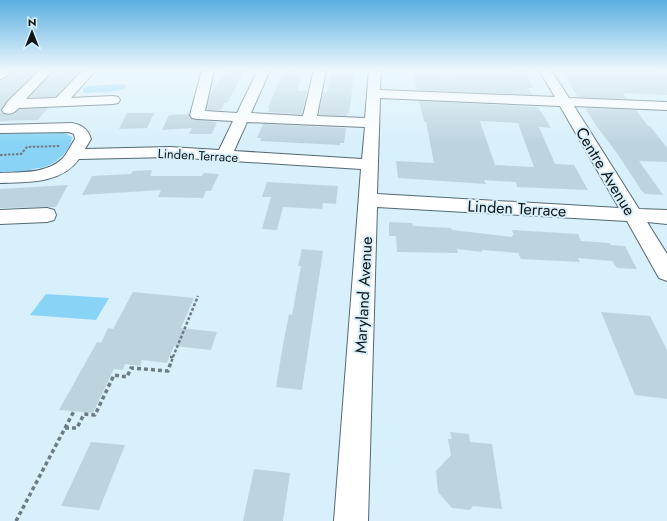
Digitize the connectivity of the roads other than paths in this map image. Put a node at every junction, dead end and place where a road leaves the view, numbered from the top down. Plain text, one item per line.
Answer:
1 (21, 94) edge
2 (67, 94) edge
3 (202, 94) edge
4 (252, 94) edge
5 (315, 94) edge
6 (373, 94) edge
7 (380, 94) edge
8 (559, 94) edge
9 (11, 99) junction
10 (113, 100) dead end
11 (60, 102) junction
12 (564, 102) junction
13 (667, 106) edge
14 (242, 116) junction
15 (0, 120) edge
16 (309, 120) junction
17 (372, 123) junction
18 (0, 129) edge
19 (77, 150) junction
20 (224, 156) junction
21 (370, 165) junction
22 (0, 178) edge
23 (368, 200) junction
24 (47, 215) dead end
25 (633, 215) junction
26 (0, 217) edge
27 (667, 217) edge
28 (667, 272) edge
29 (351, 521) edge

1 - 9 street
2 - 11 street
3 - 14 street
4 - 14 street
5 - 16 street
6 - 17 street, Maryland Avenue
7 - 12 street
8 - 12 street, Centre Avenue
9 - 11 street
9 - 15 street
10 - 11 street
12 - 13 street
12 - 25 street, Centre Avenue
14 - 16 street
14 - 20 street
16 - 17 street
17 - 21 street, Maryland Avenue
18 - 19 street
19 - 20 street, Linden Terrace
19 - 22 street
20 - 21 street, Linden Terrace
21 - 23 street, Maryland Avenue
23 - 25 street, Linden Terrace
23 - 29 street, Maryland Avenue
24 - 26 street
25 - 27 street, Linden Terrace
25 - 28 street, Centre Avenue

